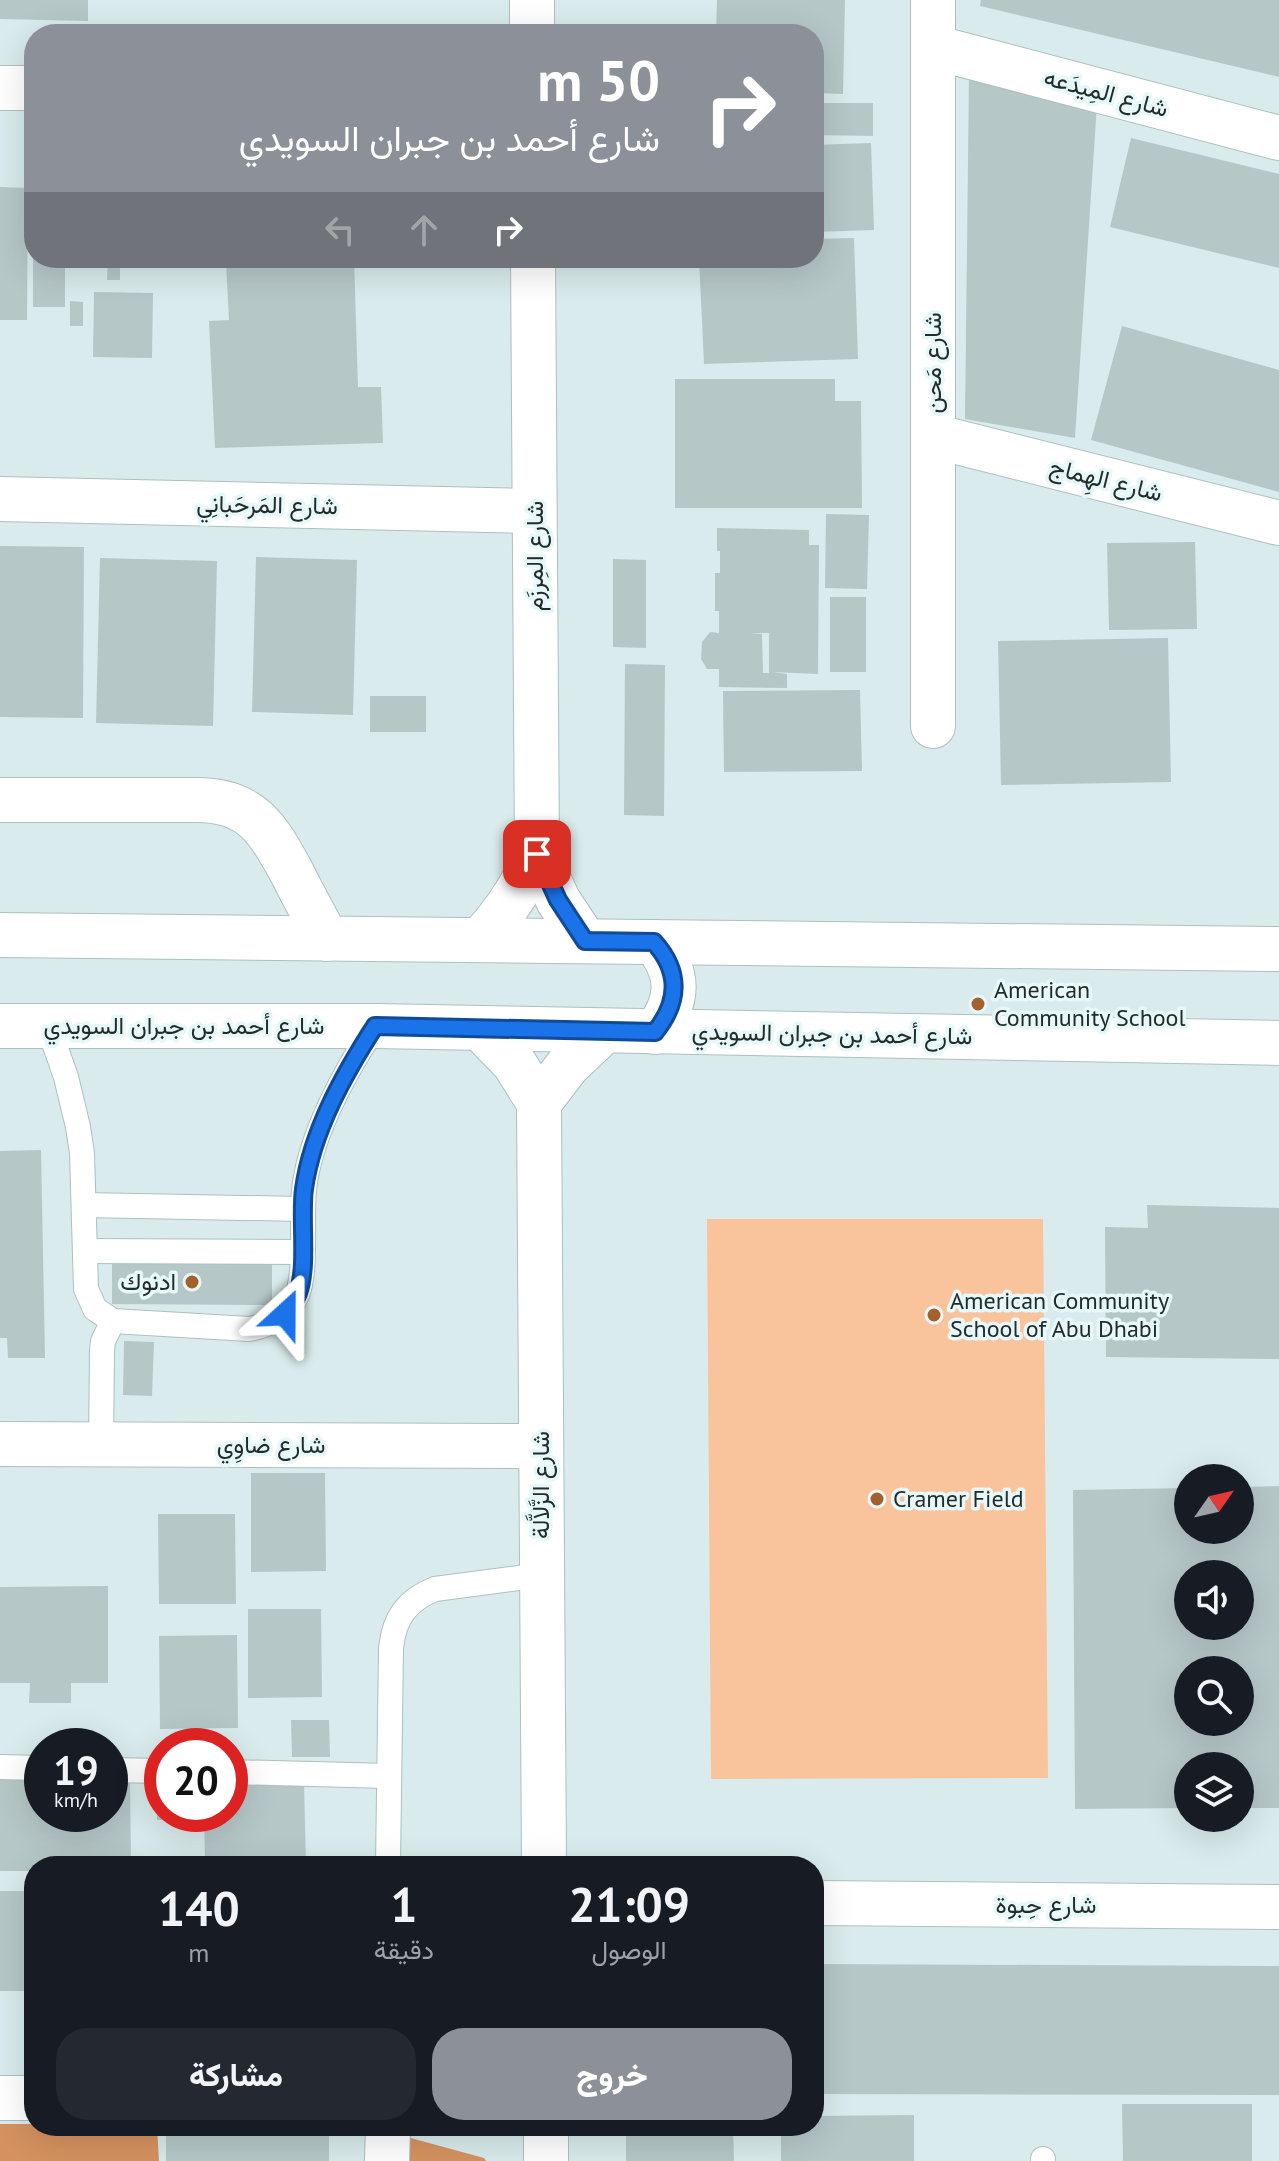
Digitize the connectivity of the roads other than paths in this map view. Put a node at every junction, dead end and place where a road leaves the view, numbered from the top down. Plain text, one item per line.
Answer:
1 (532, 0) edge
2 (933, 0) edge
3 (532, 24) edge
4 (933, 47) junction
5 (0, 88) edge
6 (24, 88) edge
7 (1279, 138) edge
8 (533, 268) edge
9 (933, 436) junction
10 (0, 499) edge
11 (534, 511) junction
12 (1279, 523) edge
13 (933, 726) dead end
14 (0, 800) edge
15 (537, 854) junction
16 (0, 935) edge
17 (327, 939) junction
18 (480, 940) junction
19 (585, 941) junction
20 (654, 942) junction
21 (1279, 949) edge
22 (0, 1026) edge
23 (48, 1026) junction
24 (375, 1026) junction
25 (480, 1028) junction
26 (604, 1031) junction
27 (655, 1032) junction
28 (1279, 1043) edge
29 (539, 1103) junction
30 (84, 1205) junction
31 (303, 1209) junction
32 (85, 1251) junction
33 (302, 1252) junction
34 (113, 1321) junction
35 (0, 1444) edge
36 (101, 1445) junction
37 (541, 1446) junction
38 (542, 1575) junction
39 (0, 1767) edge
40 (24, 1768) edge
41 (248, 1772) edge
42 (389, 1776) junction
43 (388, 1856) edge
44 (544, 1856) edge
45 (824, 1903) edge
46 (1279, 1907) edge
47 (0, 2098) edge
48 (24, 2098) edge
49 (388, 2136) edge
50 (546, 2136) edge
51 (387, 2161) edge
52 (546, 2161) edge

1 - 3 street
2 - 4 street, شارع مَحن
4 - 7 street, شارع المِيدَعه
4 - 9 street, شارع مَحن
5 - 6 street
8 - 11 street, شارع المِرزَم
9 - 12 street, شارع الهِماج
9 - 13 street, شارع مَحن
10 - 11 street, شارع المَرحَبانِي
11 - 15 street, شارع المِرزَم
14 - 17 street
15 - 18 street, شارع المِرزَم
15 - 19 street, شارع المِرزَم
16 - 17 street
17 - 18 street
18 - 19 street
19 - 20 street
20 - 21 street
20 - 27 street
22 - 23 street, شارع أحمد بن جبران السويدي
23 - 24 street, شارع أحمد بن جبران السويدي
23 - 30 lane
24 - 25 street, شارع أحمد بن جبران السويدي
24 - 31 lane
25 - 26 street, شارع أحمد بن جبران السويدي
25 - 29 street
26 - 27 street, شارع أحمد بن جبران السويدي
26 - 29 street
27 - 28 street, شارع أحمد بن جبران السويدي
29 - 37 street, شارع الزَّلاَّلة
30 - 31 lane
30 - 32 lane
31 - 33 lane
32 - 33 lane
32 - 34 lane
33 - 34 lane
34 - 36 lane
35 - 36 street, شارع ضاوِي
36 - 37 street, شارع ضاوِي
37 - 38 street, شارع الزَّلاَّلة
38 - 42 lane
38 - 44 street, شارع الزَّلاَّلة
39 - 40 lane
41 - 42 lane
42 - 43 lane
45 - 46 street, شارع حِبوة
47 - 48 street
49 - 51 street
50 - 52 street

